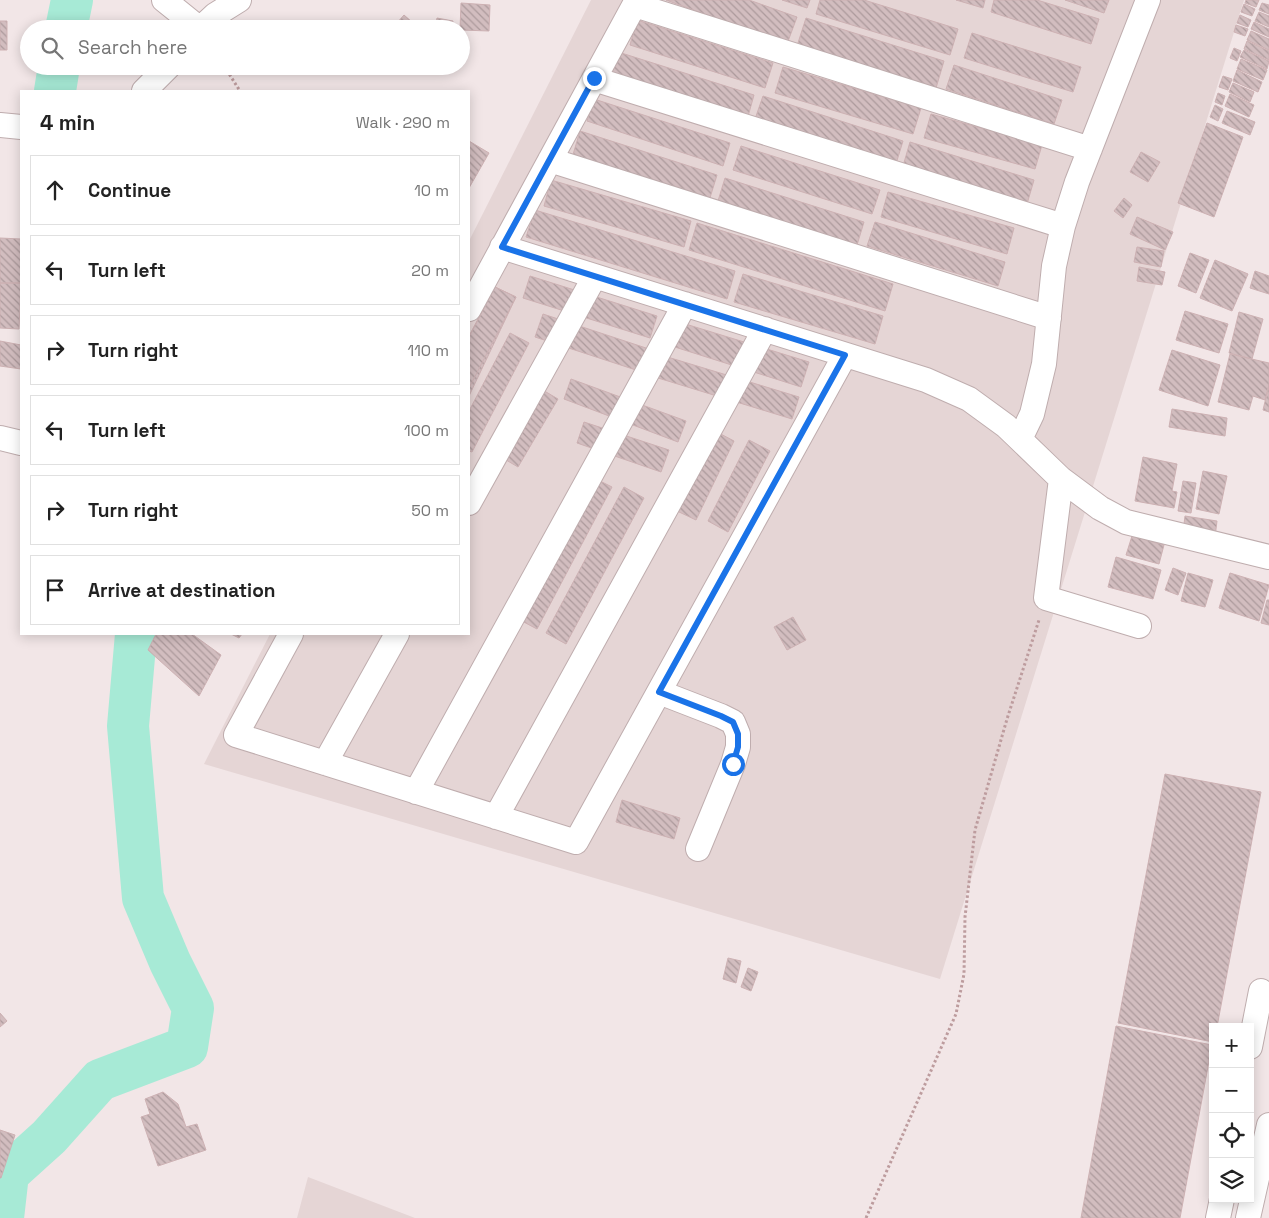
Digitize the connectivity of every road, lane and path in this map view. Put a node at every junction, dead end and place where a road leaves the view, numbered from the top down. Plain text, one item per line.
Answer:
1 (164, 0) edge
2 (240, 0) edge
3 (1148, 0) edge
4 (636, 2) edge
5 (189, 20) edge
6 (210, 20) edge
7 (160, 75) edge
8 (230, 75) edge
9 (594, 78) junction
10 (145, 90) edge
11 (239, 90) edge
12 (0, 125) edge
13 (20, 127) edge
14 (1090, 149) junction
15 (550, 160) junction
16 (1063, 226) junction
17 (502, 247) junction
18 (594, 276) junction
19 (685, 304) junction
20 (470, 307) edge
21 (1049, 318) junction
22 (765, 329) junction
23 (845, 355) junction
24 (0, 438) edge
25 (1020, 439) junction
26 (20, 443) edge
27 (1061, 479) junction
28 (470, 501) edge
29 (1269, 557) edge
30 (1046, 598) junction
31 (1139, 626) dead end
32 (290, 635) edge
33 (396, 635) edge
34 (659, 692) junction
35 (325, 763) junction
36 (416, 792) junction
37 (496, 817) junction
38 (698, 849) dead end
39 (1261, 991) dead end
40 (1254, 1027) edge
41 (1269, 1127) edge
42 (1221, 1203) edge
43 (866, 1218) edge
44 (1218, 1218) edge
45 (1248, 1218) edge

1 - 5 street
2 - 6 street
3 - 14 street
4 - 9 street
4 - 14 street
7 - 10 street
8 - 11 path
9 - 15 street
9 - 16 street
12 - 13 street
14 - 16 street
15 - 17 street
15 - 21 street
16 - 21 street
17 - 18 street
17 - 20 street
18 - 19 street
18 - 28 street
19 - 22 street
19 - 36 street
21 - 25 street
22 - 23 street
22 - 37 street
23 - 25 street
23 - 34 street
24 - 26 street
25 - 27 street
27 - 29 street
27 - 30 street
30 - 31 street
30 - 43 path
32 - 35 street
33 - 35 street
34 - 37 street
34 - 38 street
35 - 36 street
36 - 37 street
39 - 40 street
41 - 45 street
42 - 44 street

